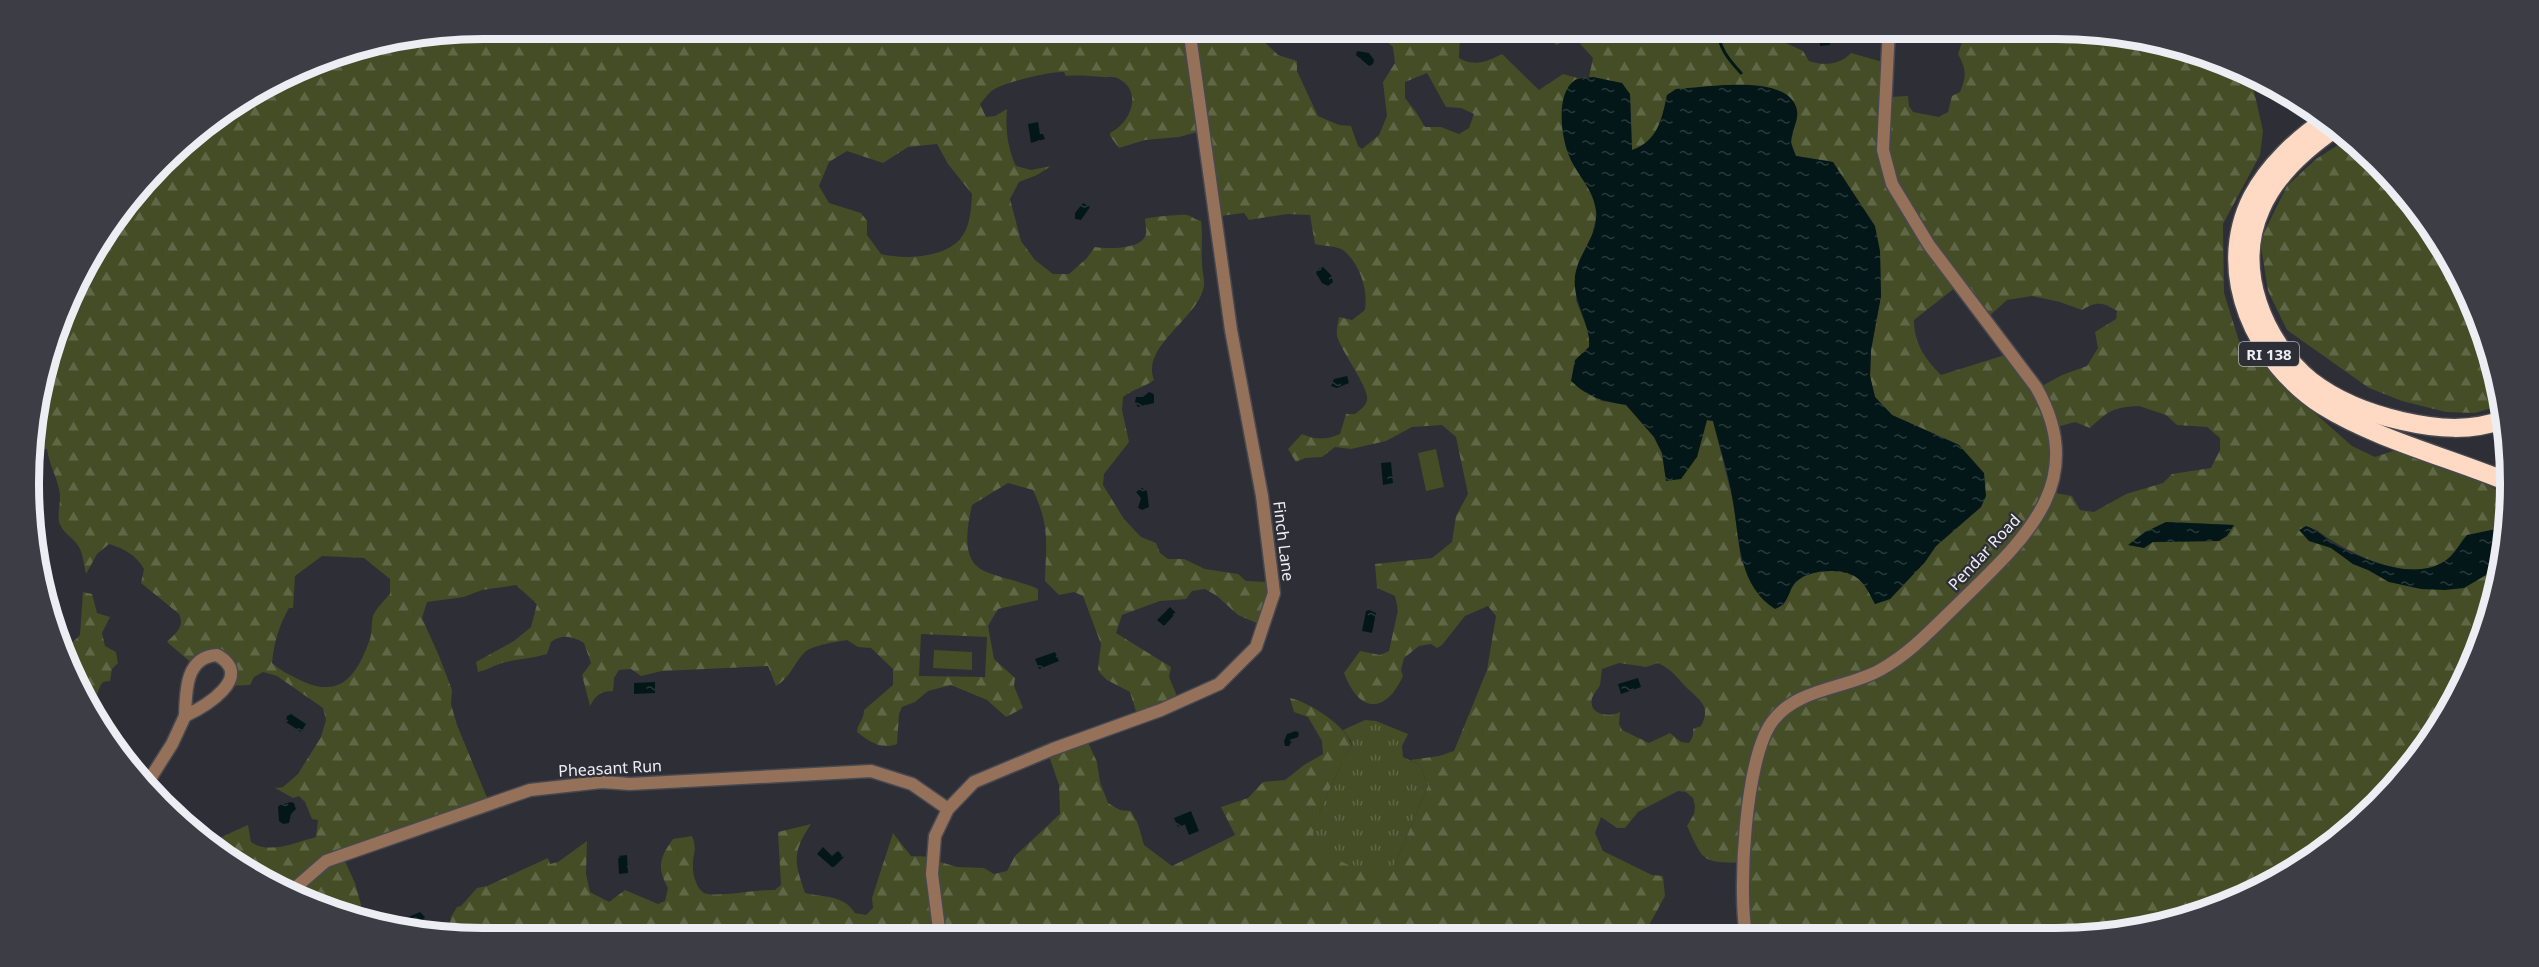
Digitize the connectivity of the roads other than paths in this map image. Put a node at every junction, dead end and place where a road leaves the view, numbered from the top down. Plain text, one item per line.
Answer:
1 (1191, 39) edge
2 (1888, 39) edge
3 (2318, 126) edge
4 (2329, 133) edge
5 (2495, 422) edge
6 (2500, 479) edge
7 (185, 717) junction
8 (150, 778) edge
9 (948, 810) junction
10 (297, 886) edge
11 (939, 928) edge
12 (1746, 928) edge

1 - 9 street, Finch Lane
2 - 12 street, Pendar Road
3 - 6 highway, RI 138
4 - 5 highway
7 - 7 street
7 - 8 street
9 - 10 street, Pheasant Run
9 - 11 street, Finch Lane

